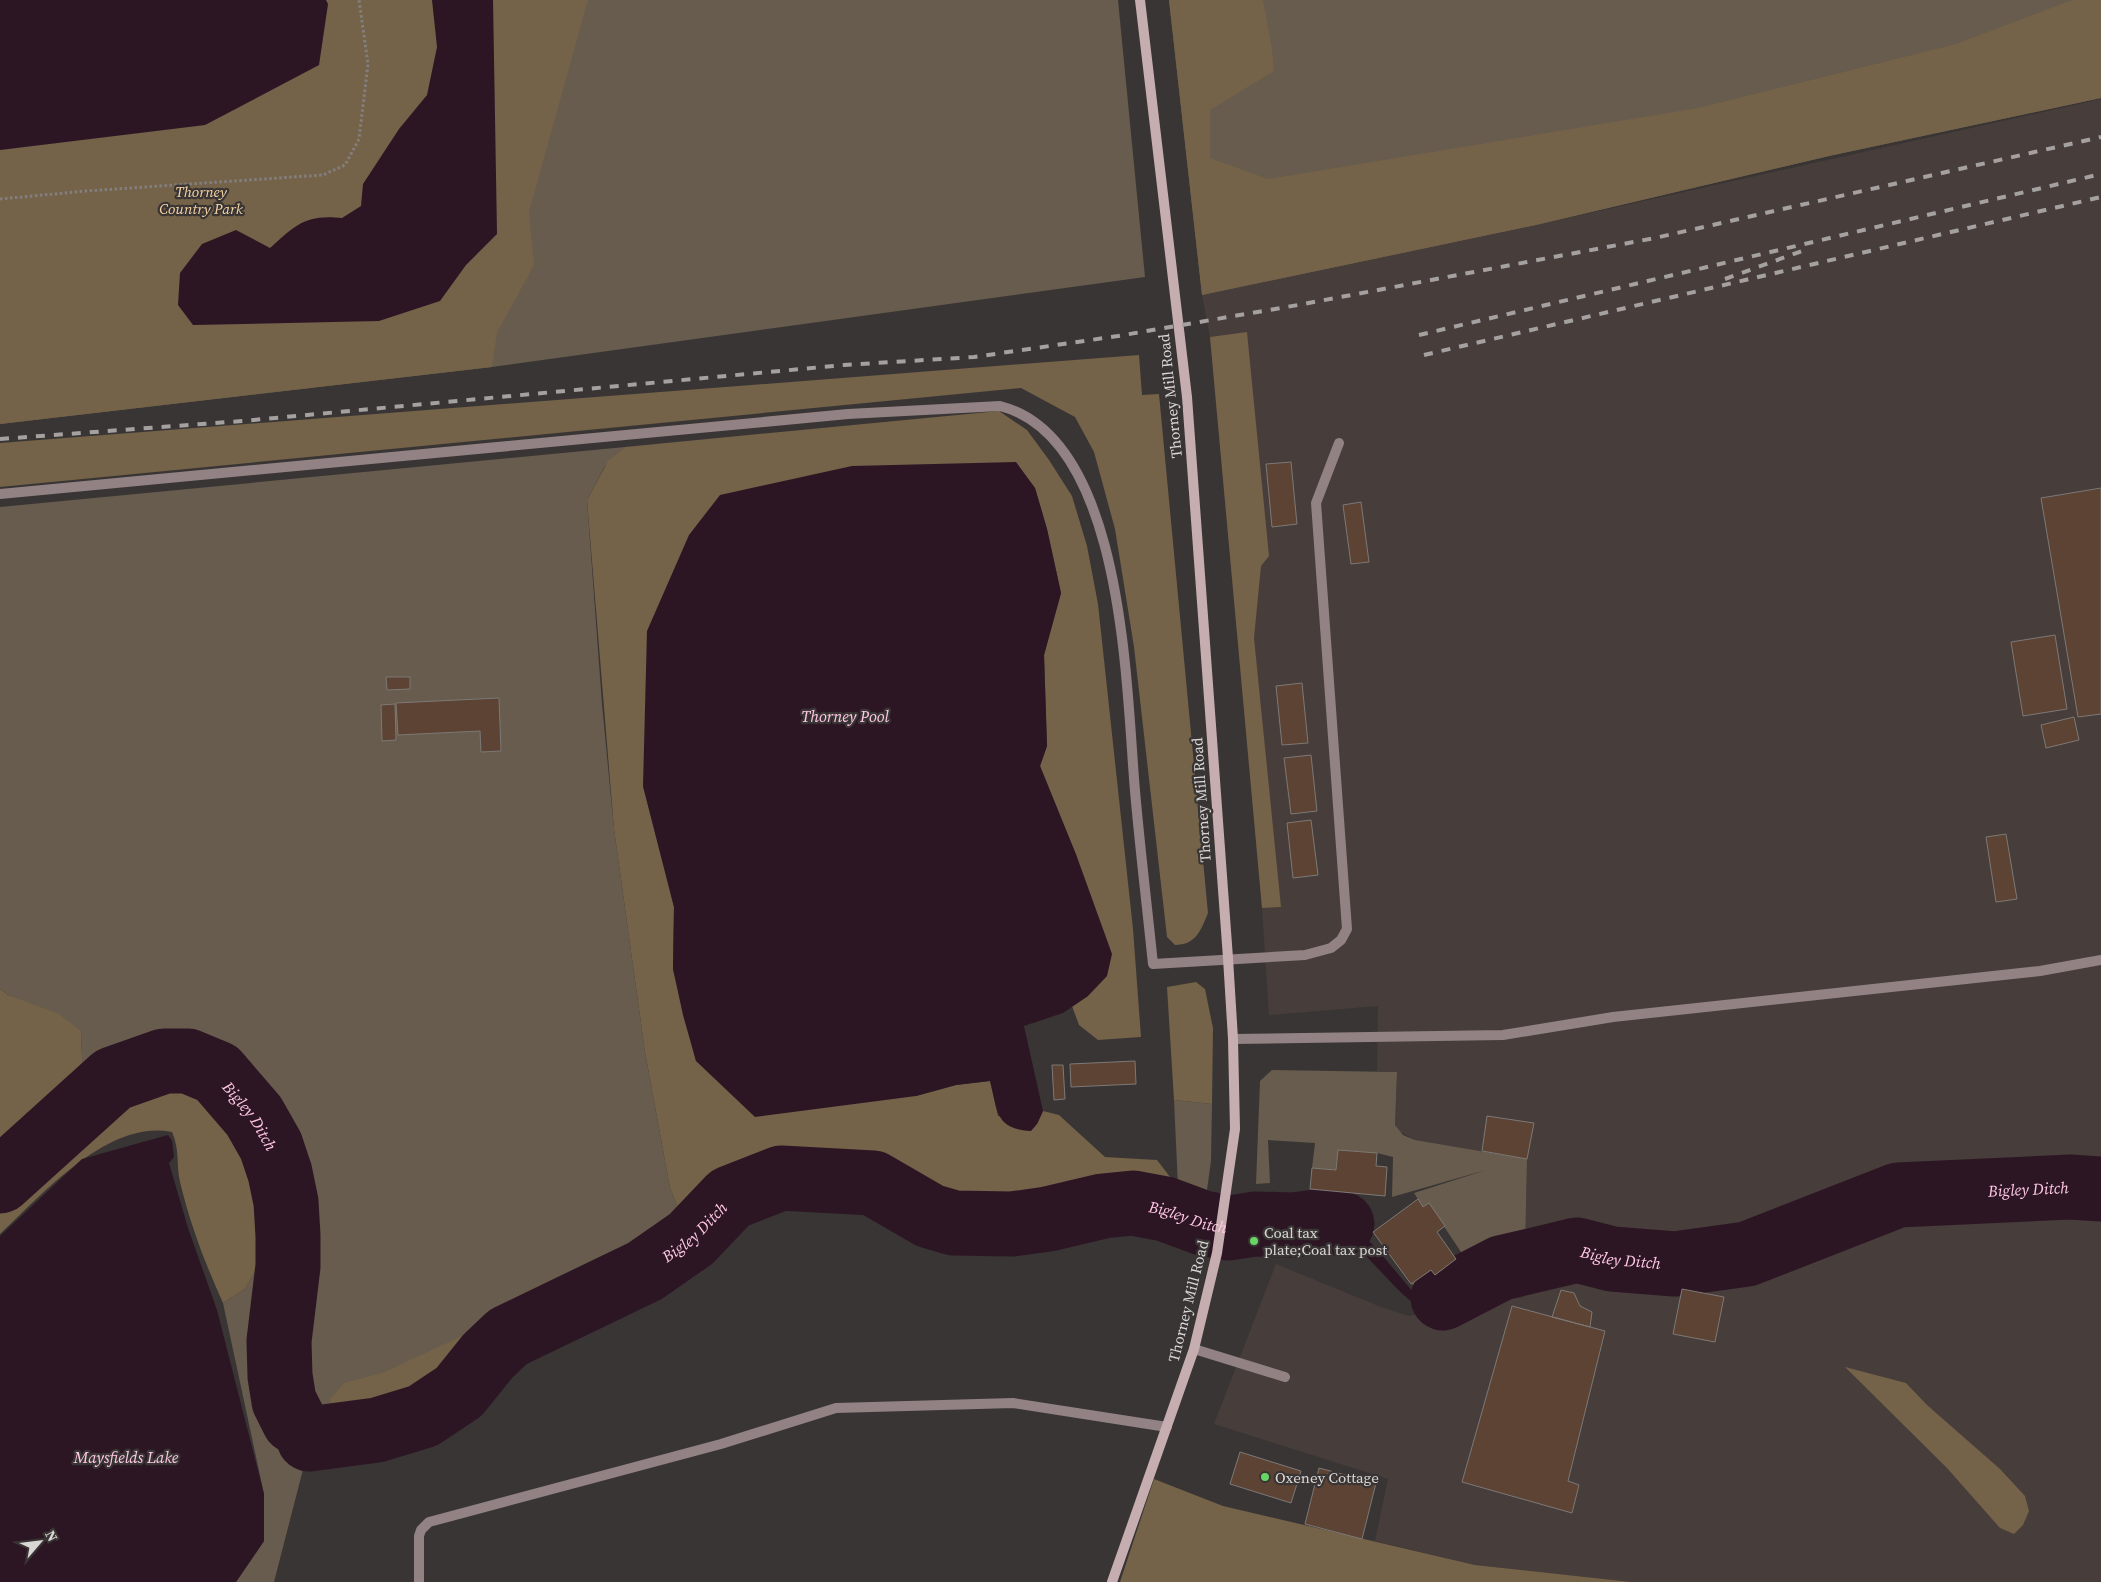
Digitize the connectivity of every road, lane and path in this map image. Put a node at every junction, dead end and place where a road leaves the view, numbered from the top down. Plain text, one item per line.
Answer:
1 (359, 0) edge
2 (1140, 0) edge
3 (0, 199) edge
4 (1339, 443) dead end
5 (0, 494) edge
6 (1228, 958) junction
7 (2101, 960) edge
8 (1233, 1039) junction
9 (1194, 1349) junction
10 (1285, 1377) dead end
11 (1167, 1427) junction
12 (419, 1582) edge
13 (1112, 1582) edge

1 - 3 path
2 - 6 street, Thorney Mill Road
4 - 6 street
5 - 6 street
6 - 8 street, Thorney Mill Road
7 - 8 street
8 - 9 street, Thorney Mill Road
9 - 10 street
9 - 11 street, Thorney Mill Road
11 - 12 street
11 - 13 street, Thorney Mill Road

